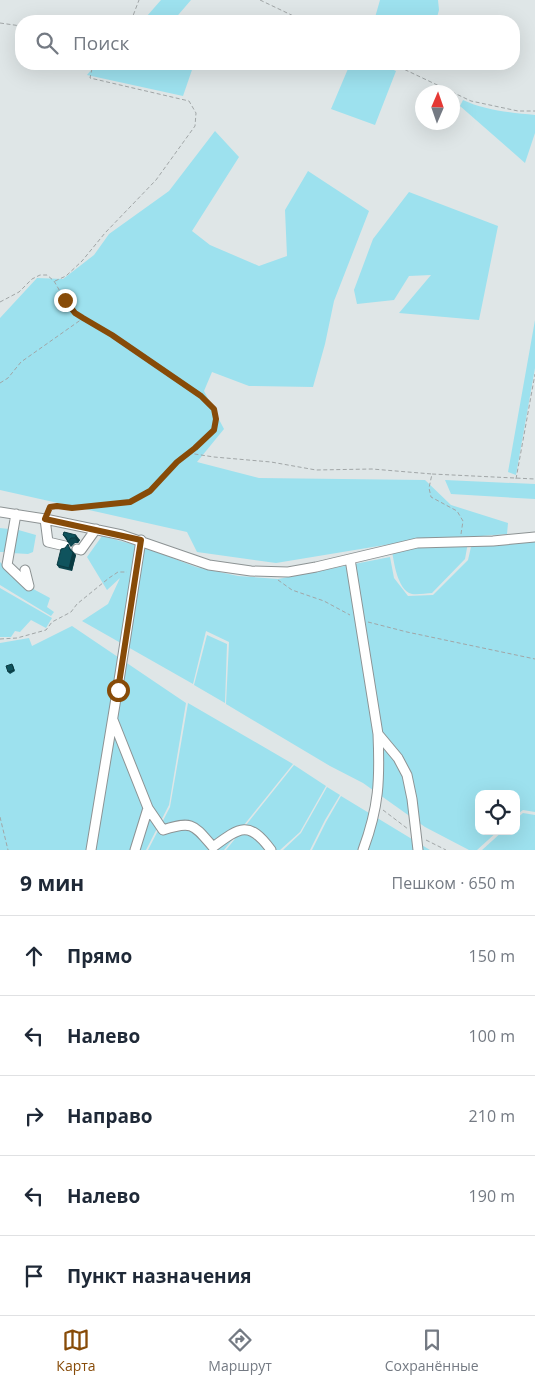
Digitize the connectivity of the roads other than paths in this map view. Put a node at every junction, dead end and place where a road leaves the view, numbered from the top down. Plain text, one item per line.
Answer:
1 (0, 512) edge
2 (16, 514) junction
3 (45, 519) junction
4 (96, 529) junction
5 (535, 537) edge
6 (141, 540) junction
7 (65, 546) edge
8 (77, 549) dead end
9 (350, 559) junction
10 (25, 570) dead end
11 (113, 720) junction
12 (378, 734) junction
13 (148, 808) junction
14 (91, 850) edge
15 (135, 850) edge
16 (271, 850) edge
17 (363, 850) edge
18 (418, 850) edge

1 - 2 street
2 - 3 street
2 - 10 street
3 - 4 street
3 - 7 street
4 - 6 street
4 - 8 street
5 - 9 street
6 - 9 street
6 - 11 street
9 - 12 street
11 - 13 street
11 - 14 street
12 - 17 street
12 - 18 street
13 - 15 street
13 - 16 street

